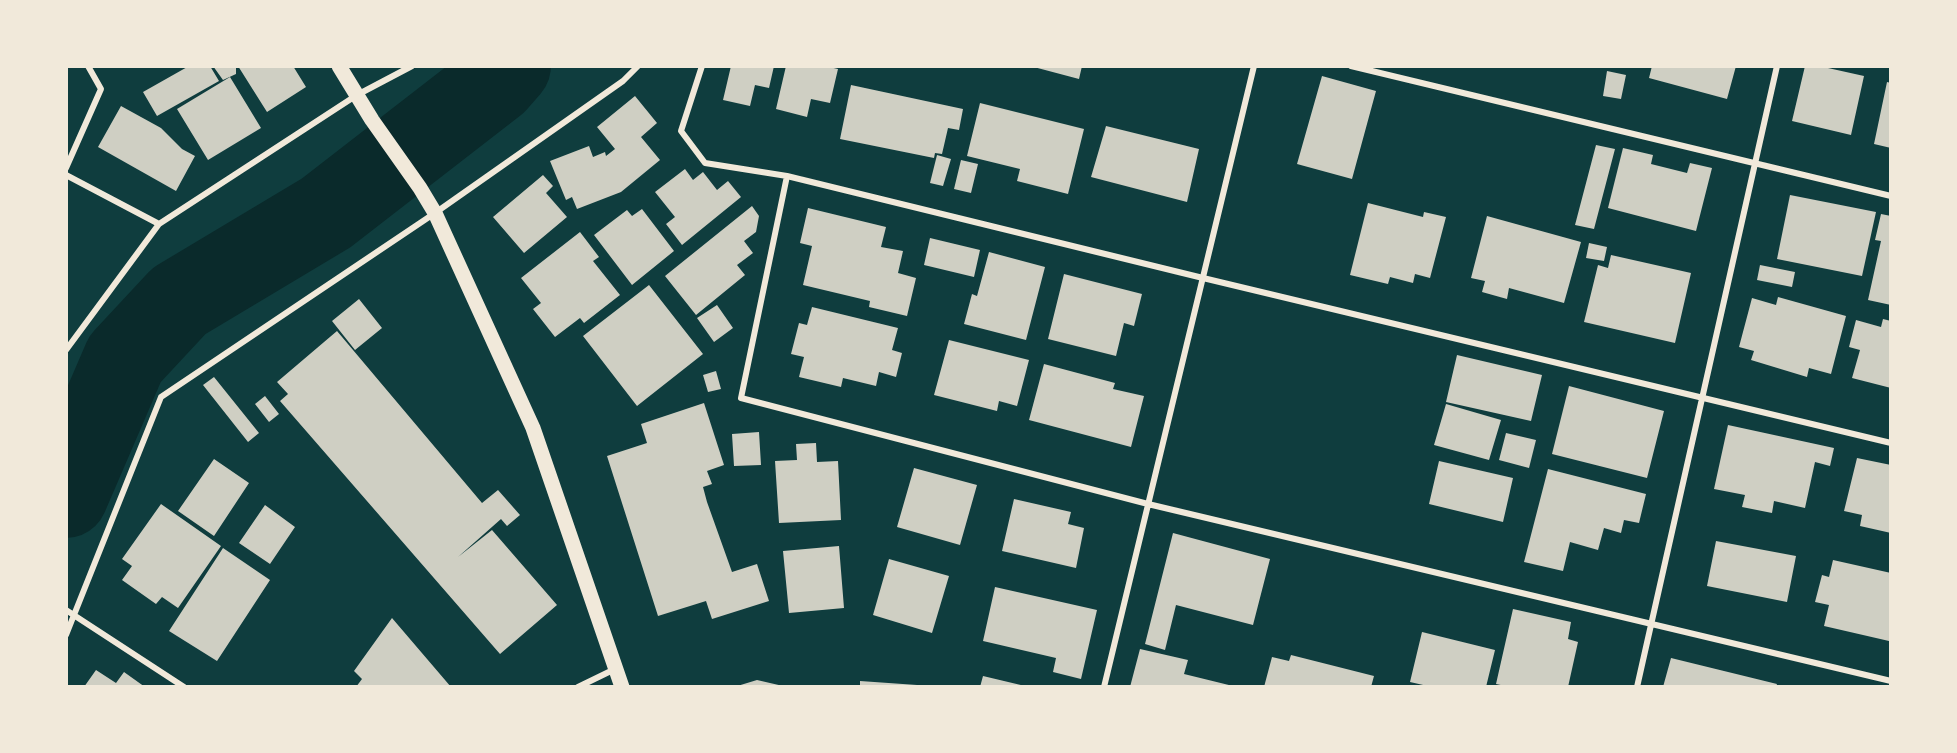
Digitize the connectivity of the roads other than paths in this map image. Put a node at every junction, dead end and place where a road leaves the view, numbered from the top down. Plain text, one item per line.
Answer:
1 (88, 66) edge
2 (339, 66) edge
3 (412, 66) edge
4 (638, 66) edge
5 (702, 66) edge
6 (1254, 66) edge
7 (1351, 66) edge
8 (1777, 66) edge
9 (357, 95) junction
10 (1755, 164) junction
11 (66, 168) edge
12 (66, 175) edge
13 (787, 176) junction
14 (1891, 196) edge
15 (435, 213) junction
16 (159, 224) junction
17 (1203, 278) junction
18 (66, 350) edge
19 (1702, 398) junction
20 (1891, 443) edge
21 (1148, 504) junction
22 (66, 610) edge
23 (75, 615) junction
24 (1651, 622) junction
25 (66, 635) edge
26 (616, 668) junction
27 (1891, 681) edge
28 (184, 687) edge
29 (578, 687) edge
30 (622, 687) edge
31 (1104, 687) edge
32 (1637, 687) edge

1 - 11 street
2 - 9 main road
3 - 9 street
4 - 15 street
5 - 13 street
6 - 17 street
7 - 10 street
8 - 10 street
9 - 15 main road
9 - 16 street
10 - 14 street
10 - 19 street
12 - 16 street
13 - 17 street
13 - 21 street
15 - 23 street
15 - 26 main road
16 - 18 street
17 - 19 street
17 - 21 street
19 - 20 street
19 - 24 street
21 - 24 street
21 - 31 street
22 - 23 street
23 - 25 street
23 - 28 street
24 - 27 street
24 - 32 street
26 - 29 street
26 - 30 main road

